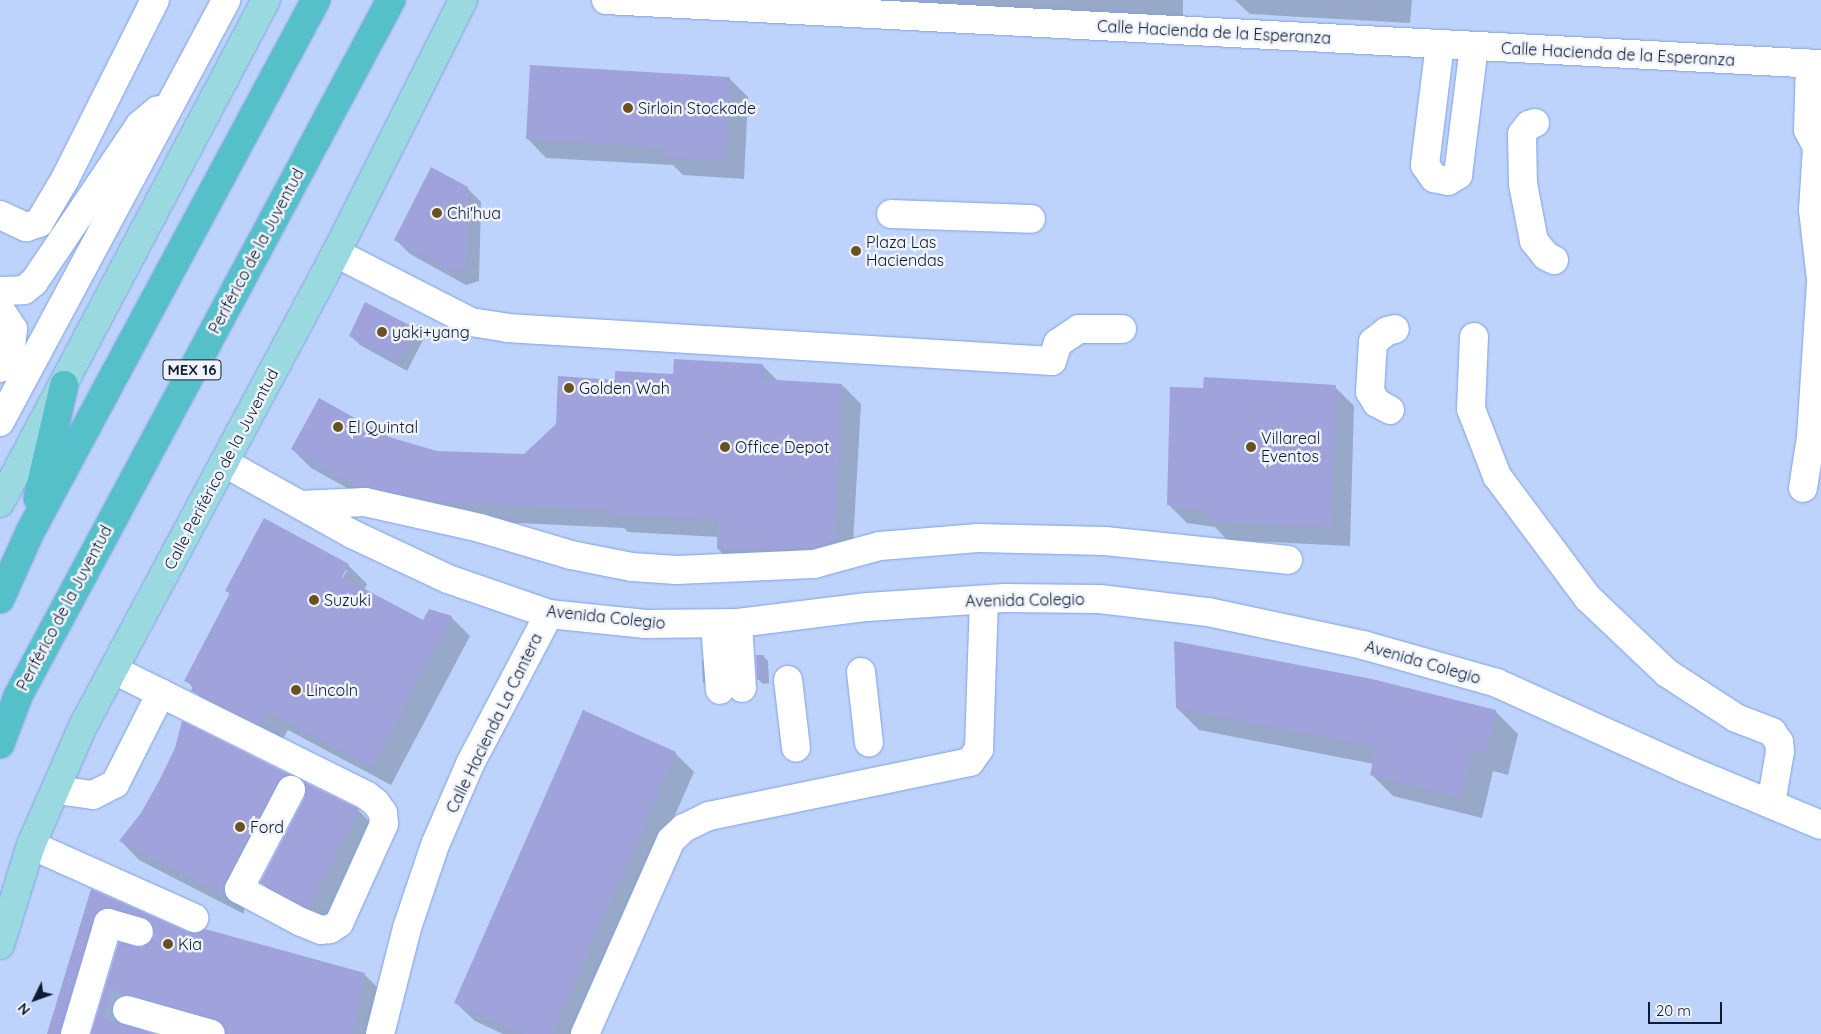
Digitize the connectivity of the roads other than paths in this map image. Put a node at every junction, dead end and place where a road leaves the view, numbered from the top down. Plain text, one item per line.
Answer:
1 (155, 0) edge
2 (226, 0) edge
3 (266, 0) edge
4 (316, 0) edge
5 (391, 0) edge
6 (463, 0) edge
7 (606, 0) edge
8 (1440, 44) junction
9 (1474, 46) junction
10 (1816, 64) edge
11 (177, 95) junction
12 (1815, 106) edge
13 (1534, 123) dead end
14 (1430, 124) junction
15 (1463, 128) junction
16 (1819, 145) edge
17 (891, 214) dead end
18 (0, 216) edge
19 (1031, 219) dead end
20 (336, 253) junction
21 (1554, 260) dead end
22 (1821, 279) edge
23 (1821, 284) edge
24 (0, 291) edge
25 (0, 309) edge
26 (55, 316) junction
27 (1122, 329) dead end
28 (1396, 329) dead end
29 (90, 336) junction
30 (1474, 337) dead end
31 (0, 368) edge
32 (64, 385) junction
33 (1390, 410) dead end
34 (0, 422) edge
35 (225, 463) junction
36 (1803, 488) dead end
37 (0, 503) edge
38 (300, 506) junction
39 (30, 532) junction
40 (1288, 560) dead end
41 (0, 599) edge
42 (984, 600) junction
43 (549, 614) junction
44 (727, 624) junction
45 (114, 670) junction
46 (861, 672) dead end
47 (788, 680) dead end
48 (731, 689) dead end
49 (161, 693) junction
50 (869, 743) dead end
51 (0, 744) edge
52 (796, 748) dead end
53 (57, 790) junction
54 (291, 790) dead end
55 (1771, 804) junction
56 (1821, 825) edge
57 (31, 845) junction
58 (194, 918) dead end
59 (139, 932) dead end
60 (0, 945) edge
61 (107, 1004) junction
62 (75, 1034) edge
63 (211, 1034) edge
64 (380, 1034) edge
65 (585, 1034) edge

1 - 18 street
2 - 11 street
3 - 29 main road
4 - 39 highway
5 - 51 highway, Periférico de la Juventud / MEX 16
6 - 20 main road, Calle Periférico de la Juventud
7 - 8 street, Calle Hacienda de la Esperanza
8 - 9 street, Calle Hacienda de la Esperanza
8 - 14 street
9 - 10 street, Calle Hacienda de la Esperanza
9 - 15 street
10 - 12 street
11 - 24 street
11 - 26 street
12 - 16 street
13 - 21 street
14 - 15 street
14 - 15 street
16 - 22 street
17 - 19 street
20 - 27 street
20 - 35 main road, Calle Periférico de la Juventud
23 - 36 street
25 - 31 street
26 - 29 street
26 - 34 street
28 - 33 street
29 - 32 main road
30 - 55 street
32 - 37 main road
32 - 39 highway
35 - 38 street, Avenida Colegio
35 - 45 main road, Calle Periférico de la Juventud
38 - 40 street
38 - 43 street, Avenida Colegio
39 - 41 highway
42 - 44 street, Avenida Colegio
42 - 55 street, Avenida Colegio
42 - 65 street
43 - 44 street, Avenida Colegio
43 - 64 street, Calle Hacienda La Cantera
44 - 48 street
45 - 49 street
45 - 53 main road, Calle Periférico de la Juventud
46 - 50 street
47 - 52 street
49 - 53 street
49 - 54 street
53 - 57 main road, Calle Periférico de la Juventud
55 - 56 street, Avenida Colegio
57 - 58 street
57 - 60 main road, Calle Periférico de la Juventud
59 - 61 street
61 - 62 street
61 - 63 street

